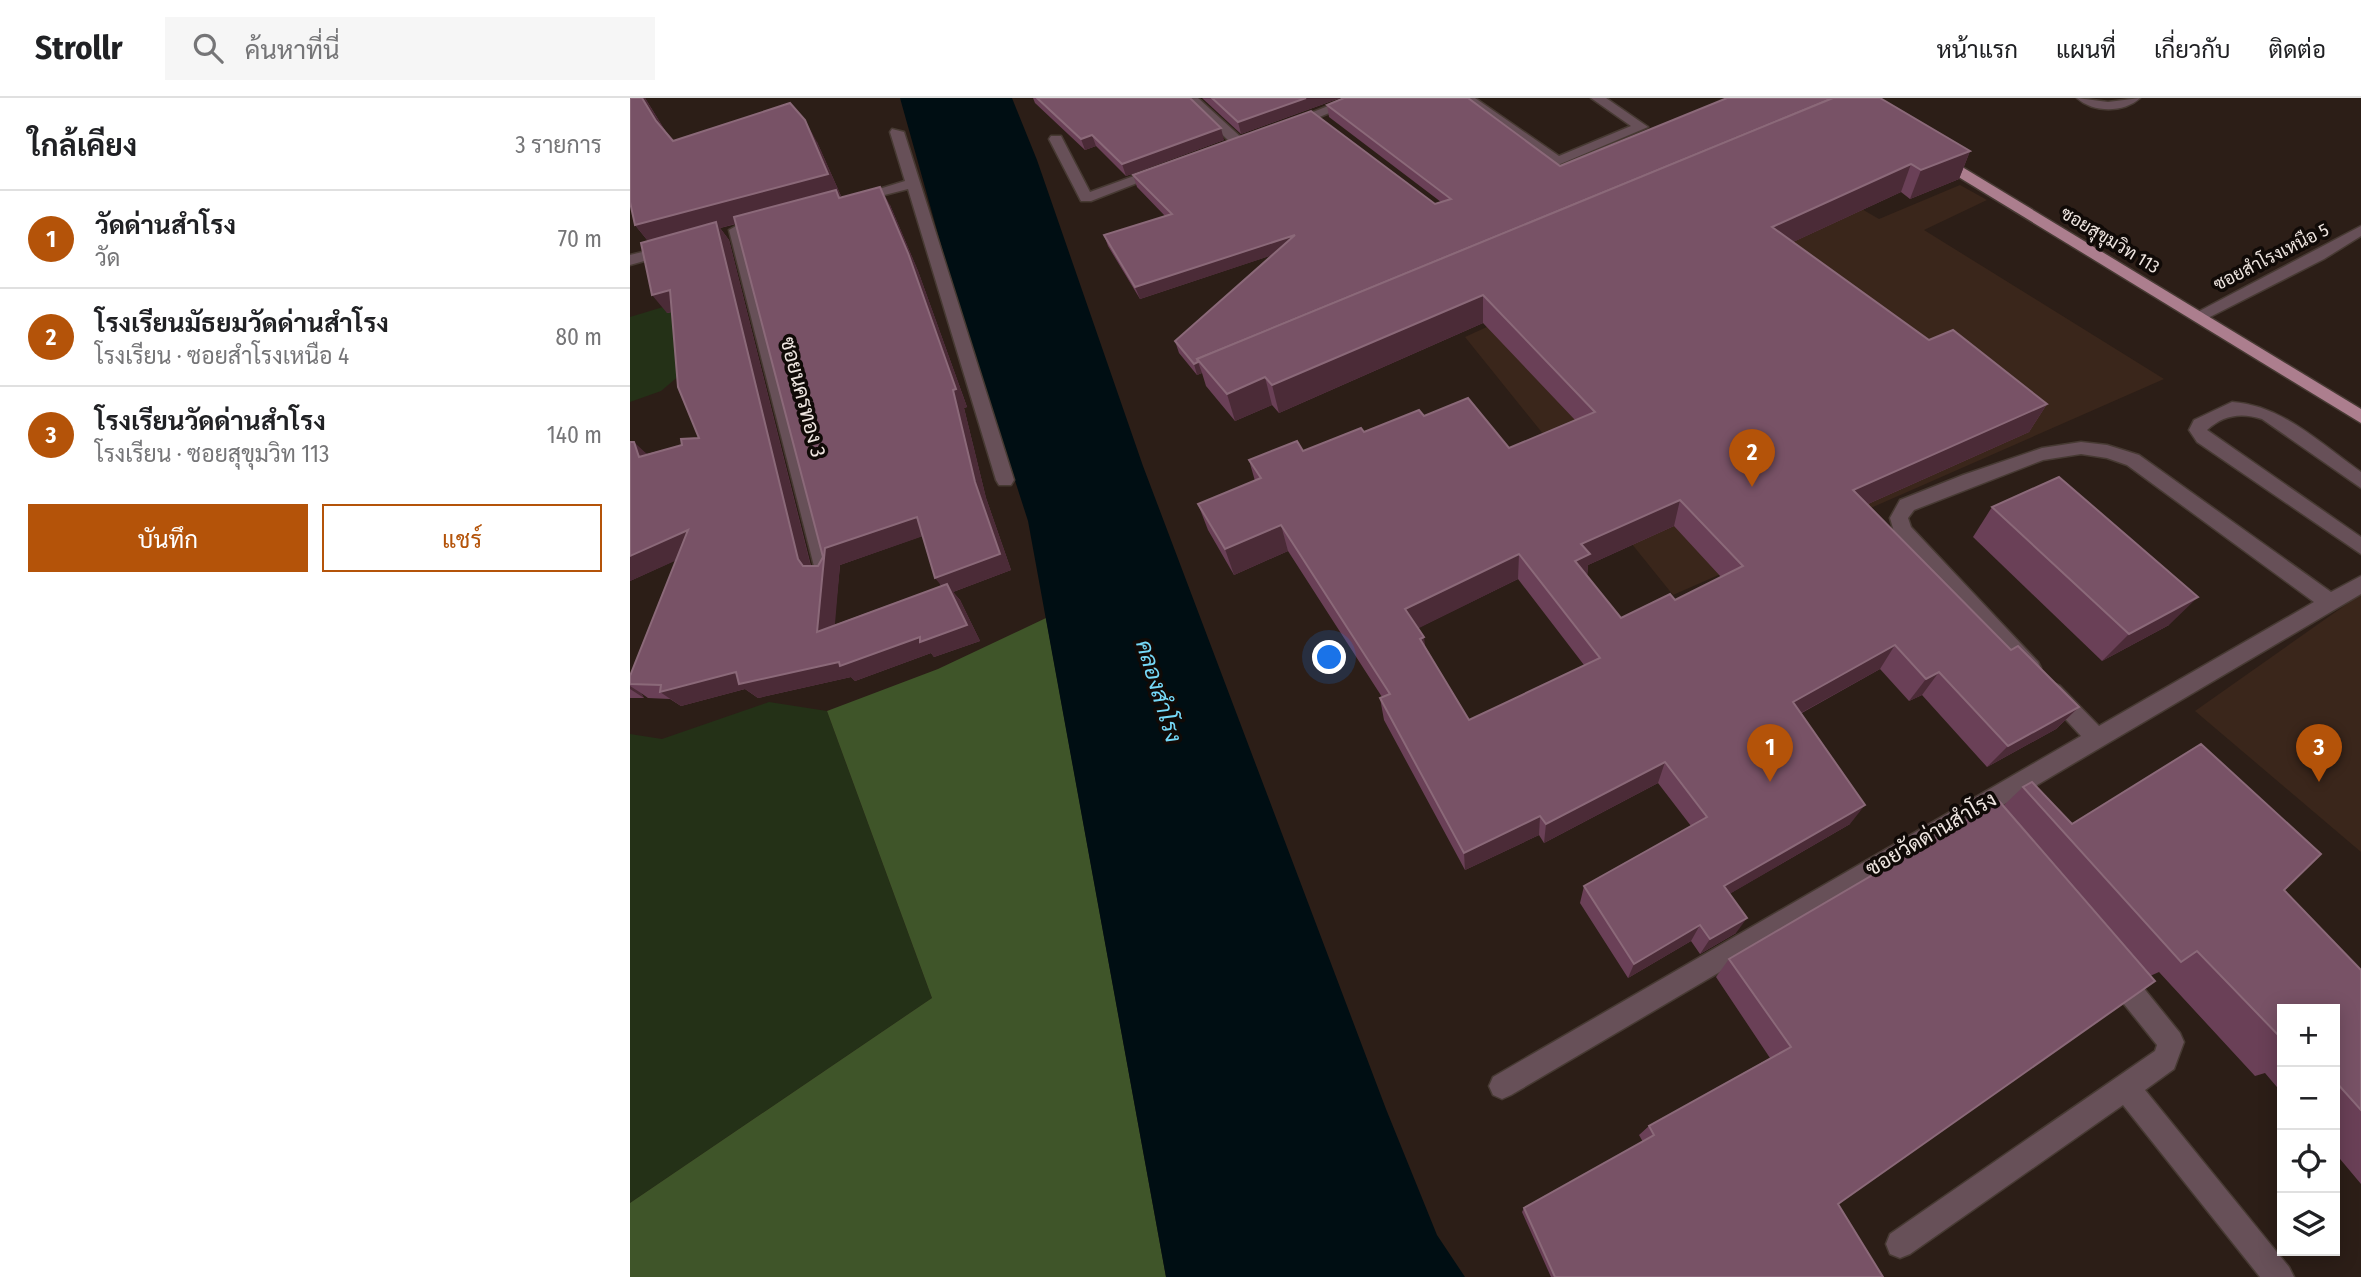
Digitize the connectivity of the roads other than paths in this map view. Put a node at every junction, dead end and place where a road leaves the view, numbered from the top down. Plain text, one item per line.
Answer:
1 (1191, 98) edge
2 (1360, 98) edge
3 (1467, 98) edge
4 (1597, 98) edge
5 (2083, 98) edge
6 (2134, 98) edge
7 (1277, 129) edge
8 (897, 132) dead end
9 (1056, 139) dead end
10 (1239, 143) edge
11 (1926, 151) edge
12 (1175, 166) edge
13 (913, 183) junction
14 (837, 204) edge
15 (2361, 230) edge
16 (736, 231) edge
17 (683, 245) edge
18 (630, 260) edge
19 (2198, 316) junction
20 (2361, 417) edge
21 (1005, 480) dead end
22 (2361, 481) edge
23 (2361, 547) edge
24 (826, 575) edge
25 (2361, 584) edge
26 (2331, 603) junction
27 (2097, 738) junction
28 (1973, 808) junction
29 (1991, 830) edge
30 (2100, 956) edge
31 (1502, 1086) dead end
32 (2127, 1089) junction
33 (1900, 1244) dead end
34 (2279, 1277) edge

1 - 10 street
2 - 7 street
3 - 4 street
5 - 6 street
8 - 13 street
9 - 12 street
11 - 19 main road, ซอยสุขุมวิท 113
13 - 14 street
13 - 21 street
15 - 19 street, ซอยสำโรงเหนือ 5
16 - 24 street, ซอยนครทอง 3
17 - 18 street
19 - 20 main road, ซอยสุขุมวิท 113
22 - 23 street
25 - 26 street, ซอยวัดด่านสำโรง
26 - 27 street, ซอยวัดด่านสำโรง
26 - 27 street
27 - 28 street, ซอยวัดด่านสำโรง
28 - 29 street
28 - 31 street, ซอยวัดด่านสำโรง
30 - 32 street
32 - 33 street
32 - 34 street

